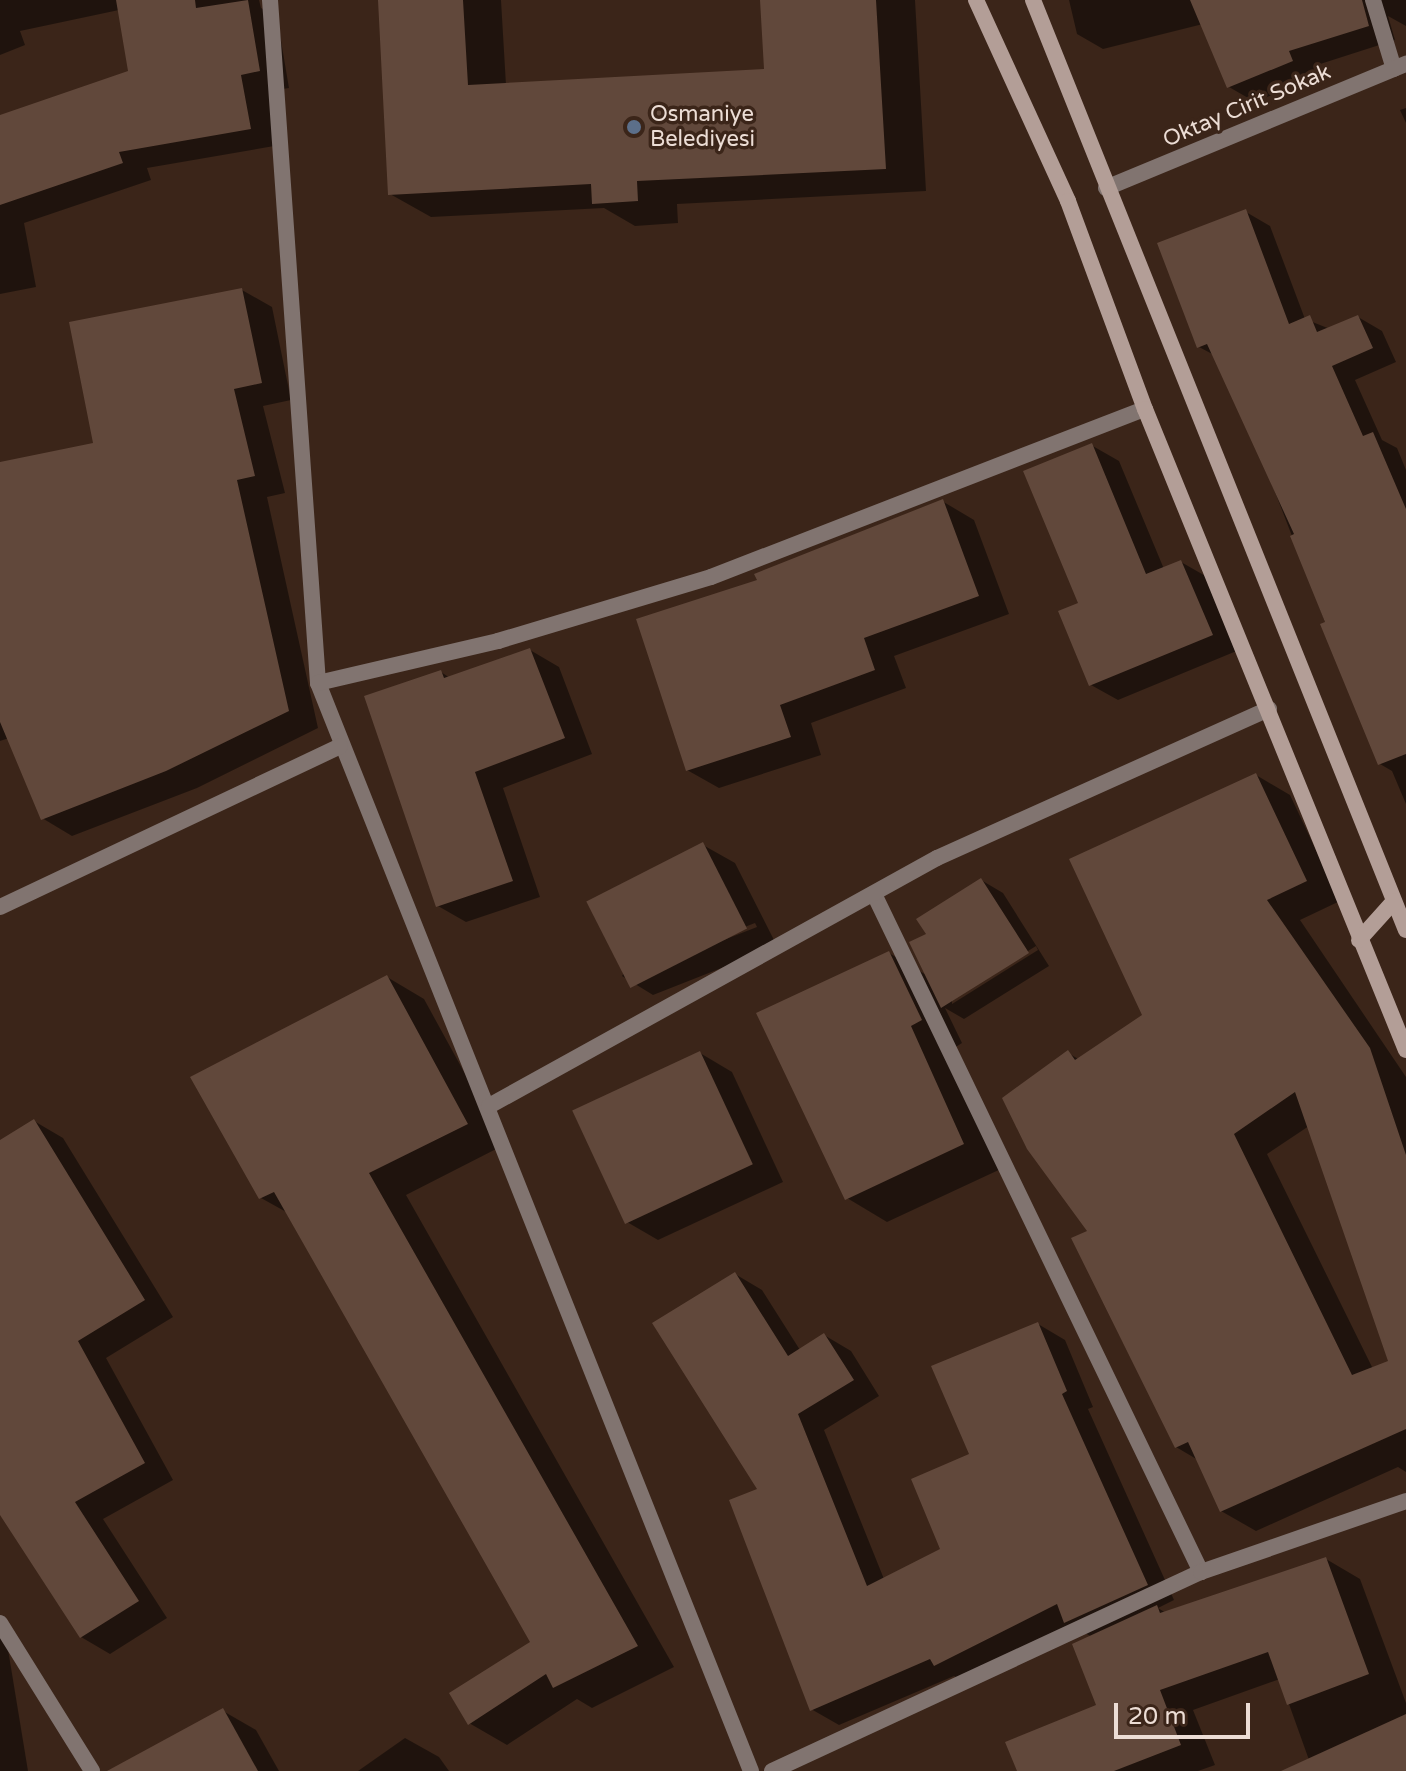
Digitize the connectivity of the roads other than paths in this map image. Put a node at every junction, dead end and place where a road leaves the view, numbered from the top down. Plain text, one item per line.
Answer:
1 (270, 0) edge
2 (976, 0) edge
3 (1033, 0) edge
4 (1373, 0) edge
5 (1400, 66) edge
6 (1106, 188) junction
7 (1145, 409) junction
8 (318, 683) junction
9 (1269, 709) junction
10 (340, 746) junction
11 (874, 894) junction
12 (1400, 898) edge
13 (0, 907) edge
14 (1406, 930) edge
15 (1359, 940) junction
16 (1406, 1050) edge
17 (489, 1106) junction
18 (1406, 1501) edge
19 (1201, 1572) junction
20 (0, 1623) edge
21 (92, 1771) edge
22 (751, 1771) edge
23 (772, 1771) edge

1 - 8 street
2 - 7 main road
3 - 6 main road
4 - 5 street
5 - 6 street, Oktay Cirit Sokak
6 - 12 main road
7 - 8 street
7 - 9 main road
8 - 10 street
9 - 11 street
9 - 15 main road
10 - 13 street
10 - 17 street
11 - 17 street
11 - 19 street
12 - 14 main road
12 - 15 main road
15 - 16 main road
17 - 22 street
18 - 19 street
19 - 23 street
20 - 21 street

